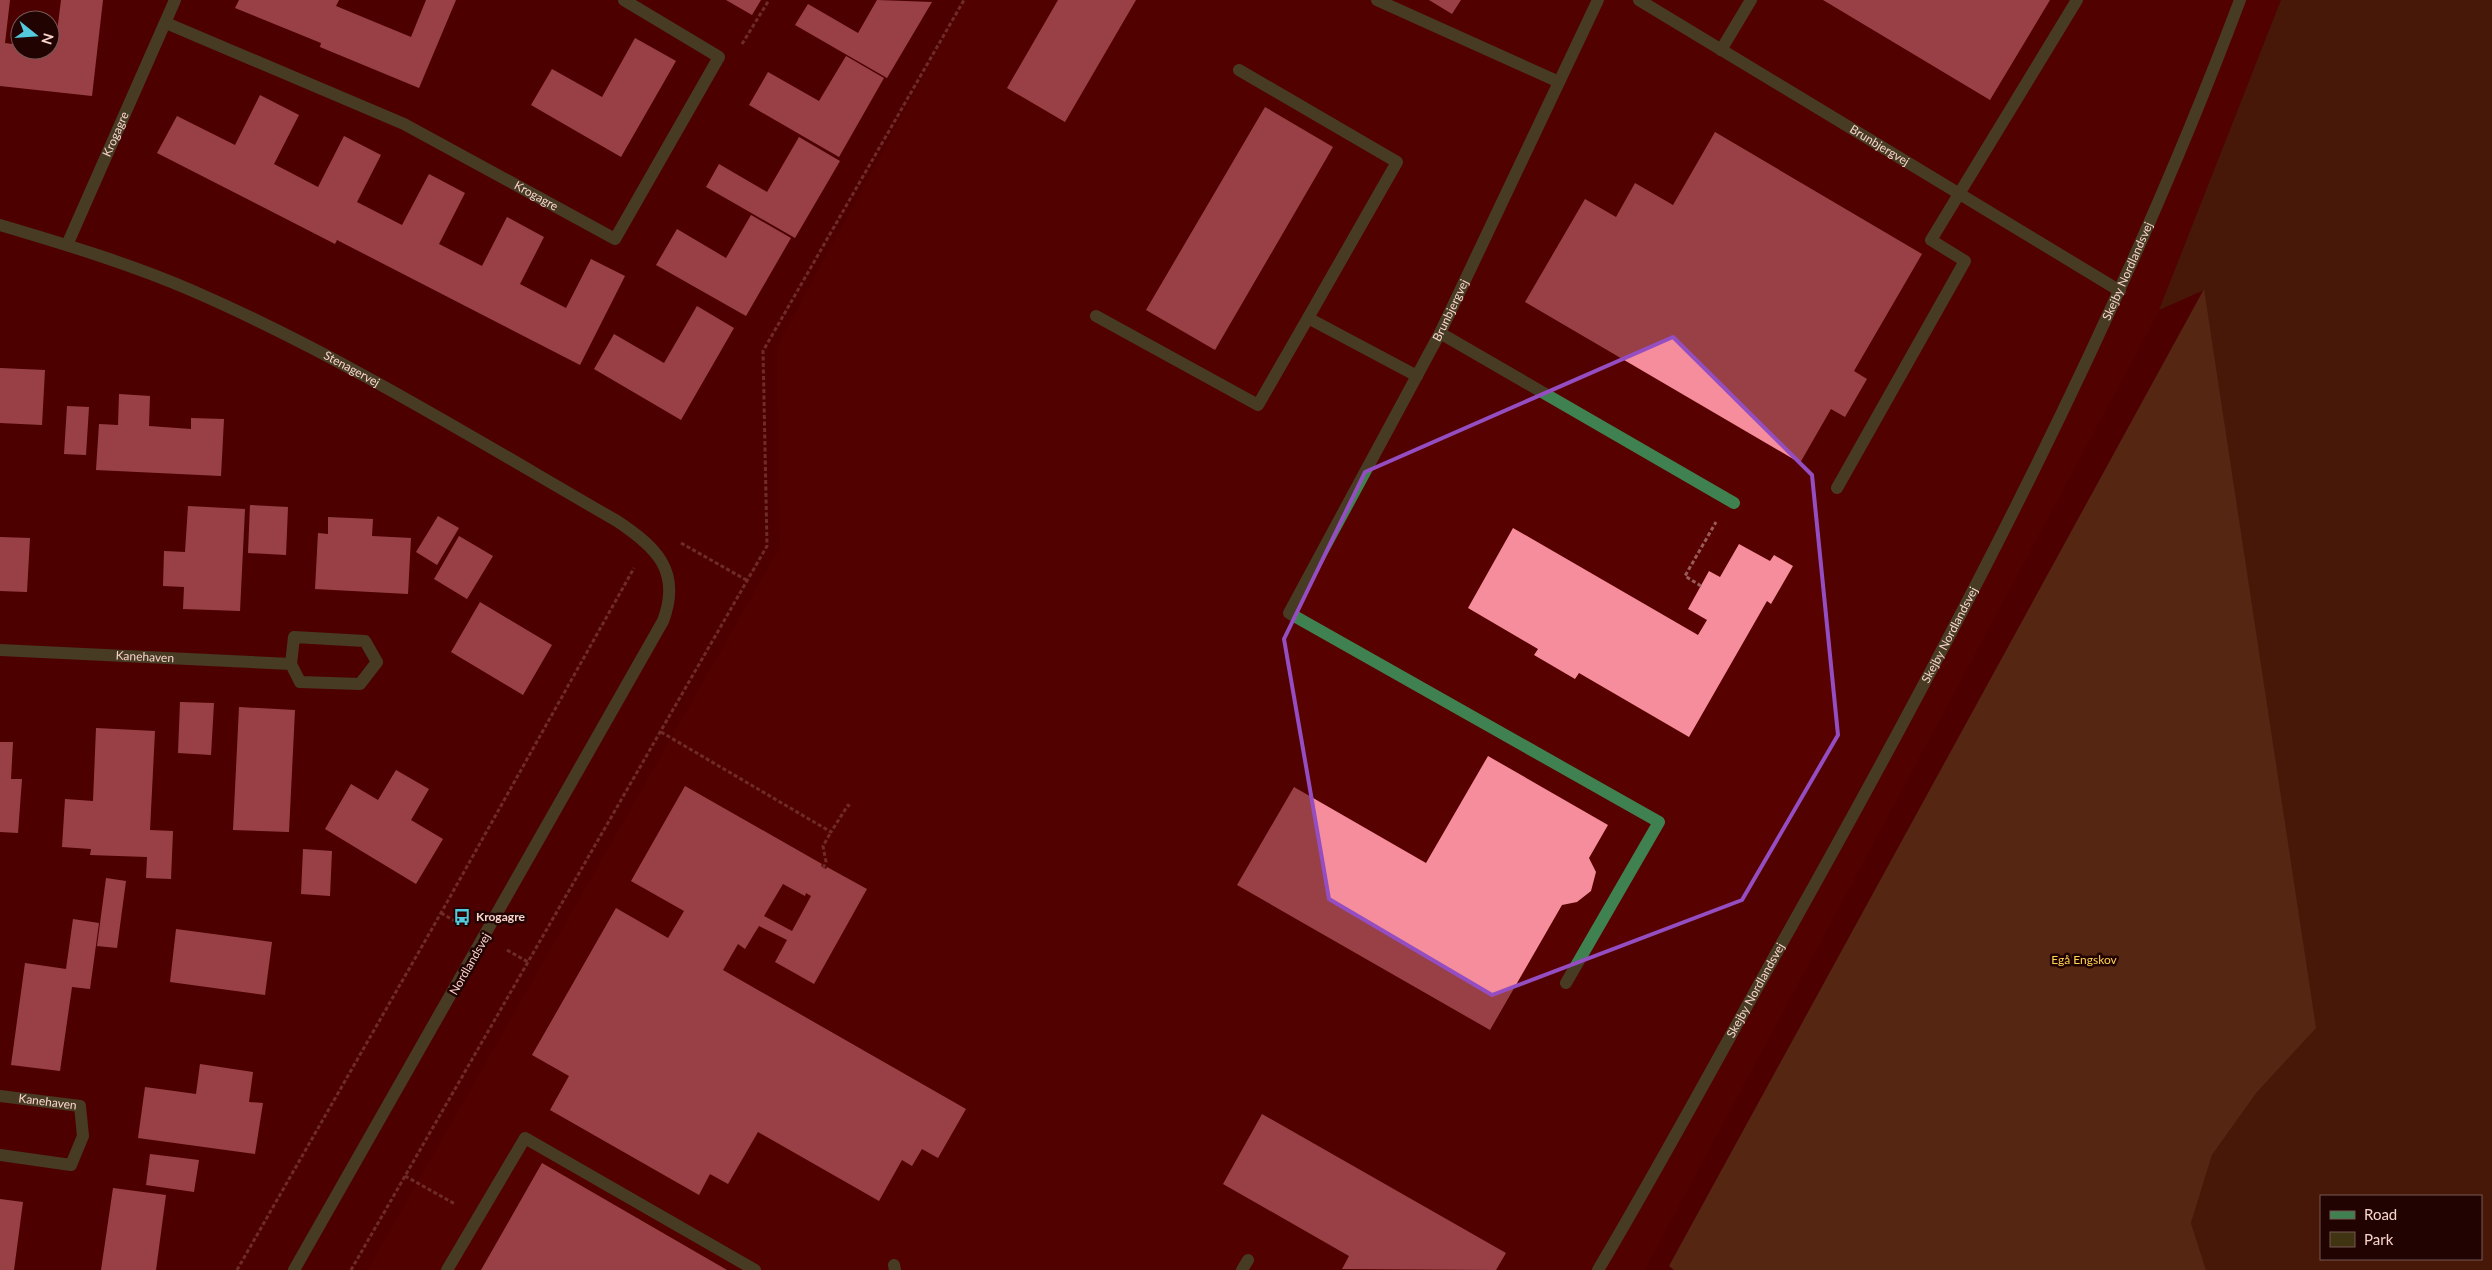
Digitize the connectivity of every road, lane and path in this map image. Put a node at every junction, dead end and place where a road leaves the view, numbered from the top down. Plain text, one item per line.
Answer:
1 (175, 0) edge
2 (624, 0) edge
3 (769, 0) edge
4 (1377, 0) edge
5 (1598, 0) edge
6 (1639, 0) edge
7 (1751, 0) edge
8 (2077, 0) edge
9 (2240, 0) edge
10 (166, 23) junction
11 (1721, 50) junction
12 (719, 57) junction
13 (1239, 70) dead end
14 (1558, 82) junction
15 (1959, 193) junction
16 (0, 225) edge
17 (67, 245) junction
18 (2120, 291) junction
19 (1096, 316) dead end
20 (1308, 318) junction
21 (1440, 333) junction
22 (1417, 376) junction
23 (1837, 488) dead end
24 (1731, 501) joint
25 (648, 544) junction
26 (668, 574) joint
27 (748, 580) dead end
28 (1701, 586) dead end
29 (0, 650) edge
30 (291, 664) junction
31 (661, 732) dead end
32 (851, 808) dead end
33 (832, 832) junction
34 (823, 868) dead end
35 (1566, 982) dead end
36 (0, 1096) edge
37 (0, 1155) edge
38 (405, 1176) dead end
39 (453, 1203) dead end
40 (237, 1270) edge
41 (294, 1270) edge
42 (447, 1270) edge
43 (755, 1270) edge
44 (1598, 1270) edge

1 - 10 street, Krogagre
2 - 12 street
3 - 12 path
4 - 14 street
5 - 14 street, Brunbjergvej
6 - 11 street, Brunbjergvej
7 - 11 street
8 - 15 street
9 - 18 street, Skejby Nordlandsvej
10 - 12 street, Krogagre
10 - 17 street, Krogagre
11 - 15 street, Brunbjergvej
13 - 20 street
14 - 21 street, Brunbjergvej
15 - 18 street, Brunbjergvej
15 - 23 street
16 - 17 street, Stenagervej
17 - 25 street, Stenagervej
18 - 44 street, Skejby Nordlandsvej
19 - 20 street
20 - 22 street
21 - 22 street, Brunbjergvej
21 - 24 street
22 - 35 street, Brunbjergvej
24 - 28 path
25 - 26 street, Stenagervej
25 - 27 path
25 - 40 path
26 - 41 street, Nordlandsvej
29 - 30 street, Kanehaven
30 - 30 street
31 - 33 path
32 - 33 path
33 - 34 path
36 - 37 street, Kanehaven
38 - 39 path
42 - 43 street

